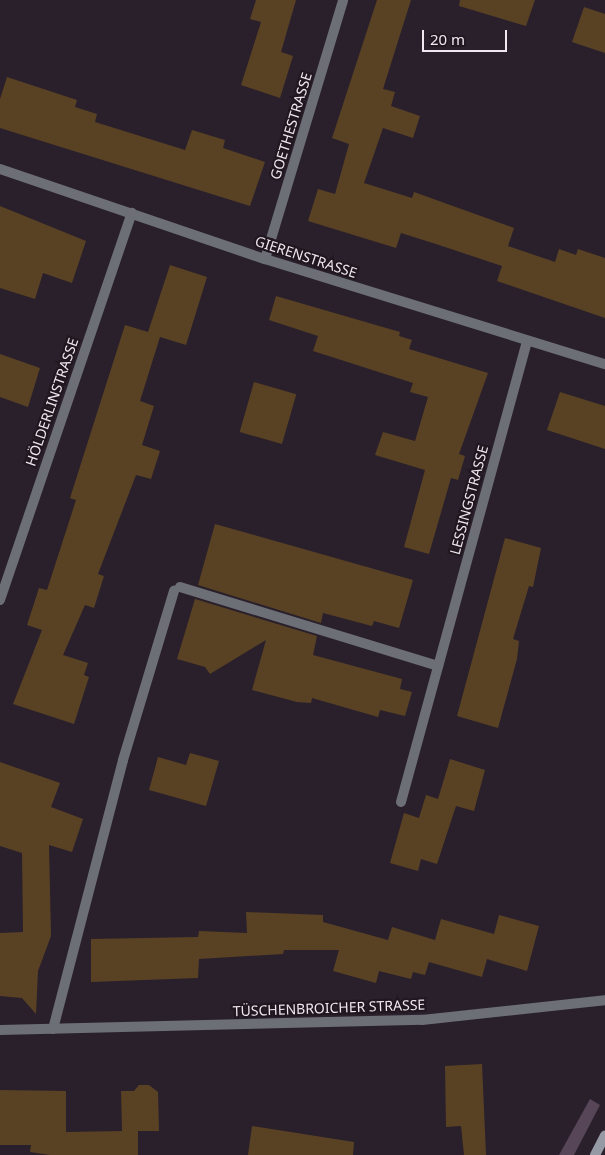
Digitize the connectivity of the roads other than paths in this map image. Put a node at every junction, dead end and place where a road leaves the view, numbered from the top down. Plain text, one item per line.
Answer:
1 (343, 0) edge
2 (0, 169) edge
3 (132, 213) junction
4 (266, 259) junction
5 (527, 342) junction
6 (605, 364) edge
7 (0, 600) edge
8 (438, 666) junction
9 (401, 802) dead end
10 (605, 1000) edge
11 (53, 1029) junction
12 (0, 1030) edge
13 (605, 1135) edge
14 (595, 1155) edge

1 - 4 street, GOETHESTRASSE
2 - 3 street, GIERENSTRASSE
3 - 4 street, GIERENSTRASSE
3 - 7 street, HÖLDERLINSTRASSE
4 - 5 street, GIERENSTRASSE
5 - 6 street, GIERENSTRASSE
5 - 8 street, LESSINGSTRASSE
8 - 9 street, LESSINGSTRASSE
8 - 11 street
10 - 11 street, TÜSCHENBROICHER STRASSE
11 - 12 street, TÜSCHENBROICHER STRASSE
13 - 14 main road

